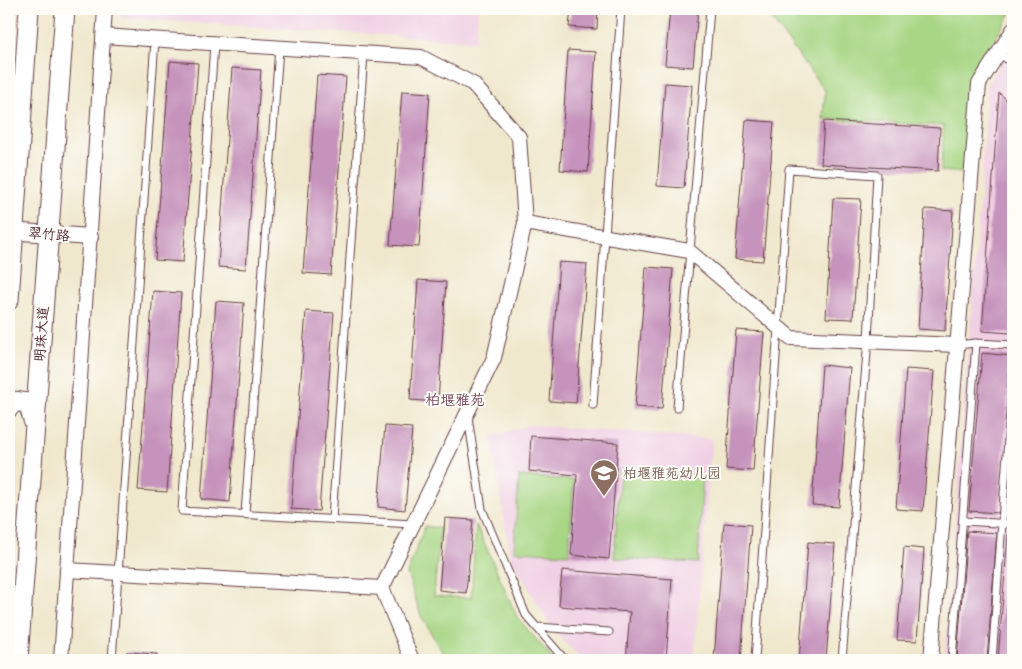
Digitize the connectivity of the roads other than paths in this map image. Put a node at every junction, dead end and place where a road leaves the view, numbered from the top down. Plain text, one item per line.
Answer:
1 (29, 9) edge
2 (65, 9) edge
3 (105, 9) edge
4 (621, 9) edge
5 (710, 9) edge
6 (1013, 30) edge
7 (104, 36) junction
8 (155, 40) junction
9 (214, 44) junction
10 (279, 48) junction
11 (364, 53) junction
12 (999, 53) junction
13 (1013, 64) edge
14 (526, 223) junction
15 (10, 231) edge
16 (48, 234) junction
17 (90, 237) junction
18 (606, 237) junction
19 (689, 251) junction
20 (9, 300) edge
21 (777, 326) junction
22 (868, 340) junction
23 (976, 343) junction
24 (957, 345) junction
25 (1013, 345) edge
26 (1013, 372) edge
27 (593, 405) dead end
28 (9, 408) edge
29 (677, 408) dead end
30 (467, 413) junction
31 (35, 427) junction
32 (246, 514) junction
33 (332, 519) junction
34 (963, 521) junction
35 (1002, 523) junction
36 (413, 524) junction
37 (1013, 524) edge
38 (67, 570) junction
39 (117, 572) junction
40 (382, 588) junction
41 (536, 627) junction
42 (609, 632) dead end
43 (18, 660) edge
44 (61, 660) edge
45 (112, 660) edge
46 (412, 660) edge
47 (565, 660) edge
48 (755, 660) edge
49 (842, 660) edge
50 (931, 660) edge
51 (952, 660) edge
52 (992, 660) edge

1 - 15 main road
2 - 16 main road, 明珠大道
3 - 7 street
4 - 18 lane
5 - 19 lane
6 - 12 street
7 - 8 street
7 - 17 street
8 - 9 street
8 - 39 lane
9 - 10 street
9 - 32 lane
10 - 11 street
10 - 32 lane
11 - 14 street
11 - 33 lane
12 - 13 lane
12 - 24 street
14 - 18 street
14 - 30 street
15 - 16 street, 翠竹路
15 - 20 main road
16 - 17 street, 翠竹路
16 - 31 main road, 明珠大道
17 - 38 street
18 - 19 street
18 - 27 lane
19 - 21 street
19 - 29 lane
21 - 22 street
21 - 22 lane
21 - 48 lane
22 - 24 street
22 - 49 lane
23 - 24 lane
23 - 25 lane
23 - 34 lane
24 - 50 street
26 - 35 lane
28 - 31 main road
30 - 36 street
30 - 41 lane
31 - 43 main road, 明珠大道
32 - 33 lane
33 - 36 lane
34 - 35 lane
34 - 51 lane
35 - 37 lane
35 - 52 lane
36 - 40 street
38 - 39 street
38 - 44 street
39 - 40 street
39 - 45 lane
40 - 46 street
41 - 42 lane
41 - 47 lane

